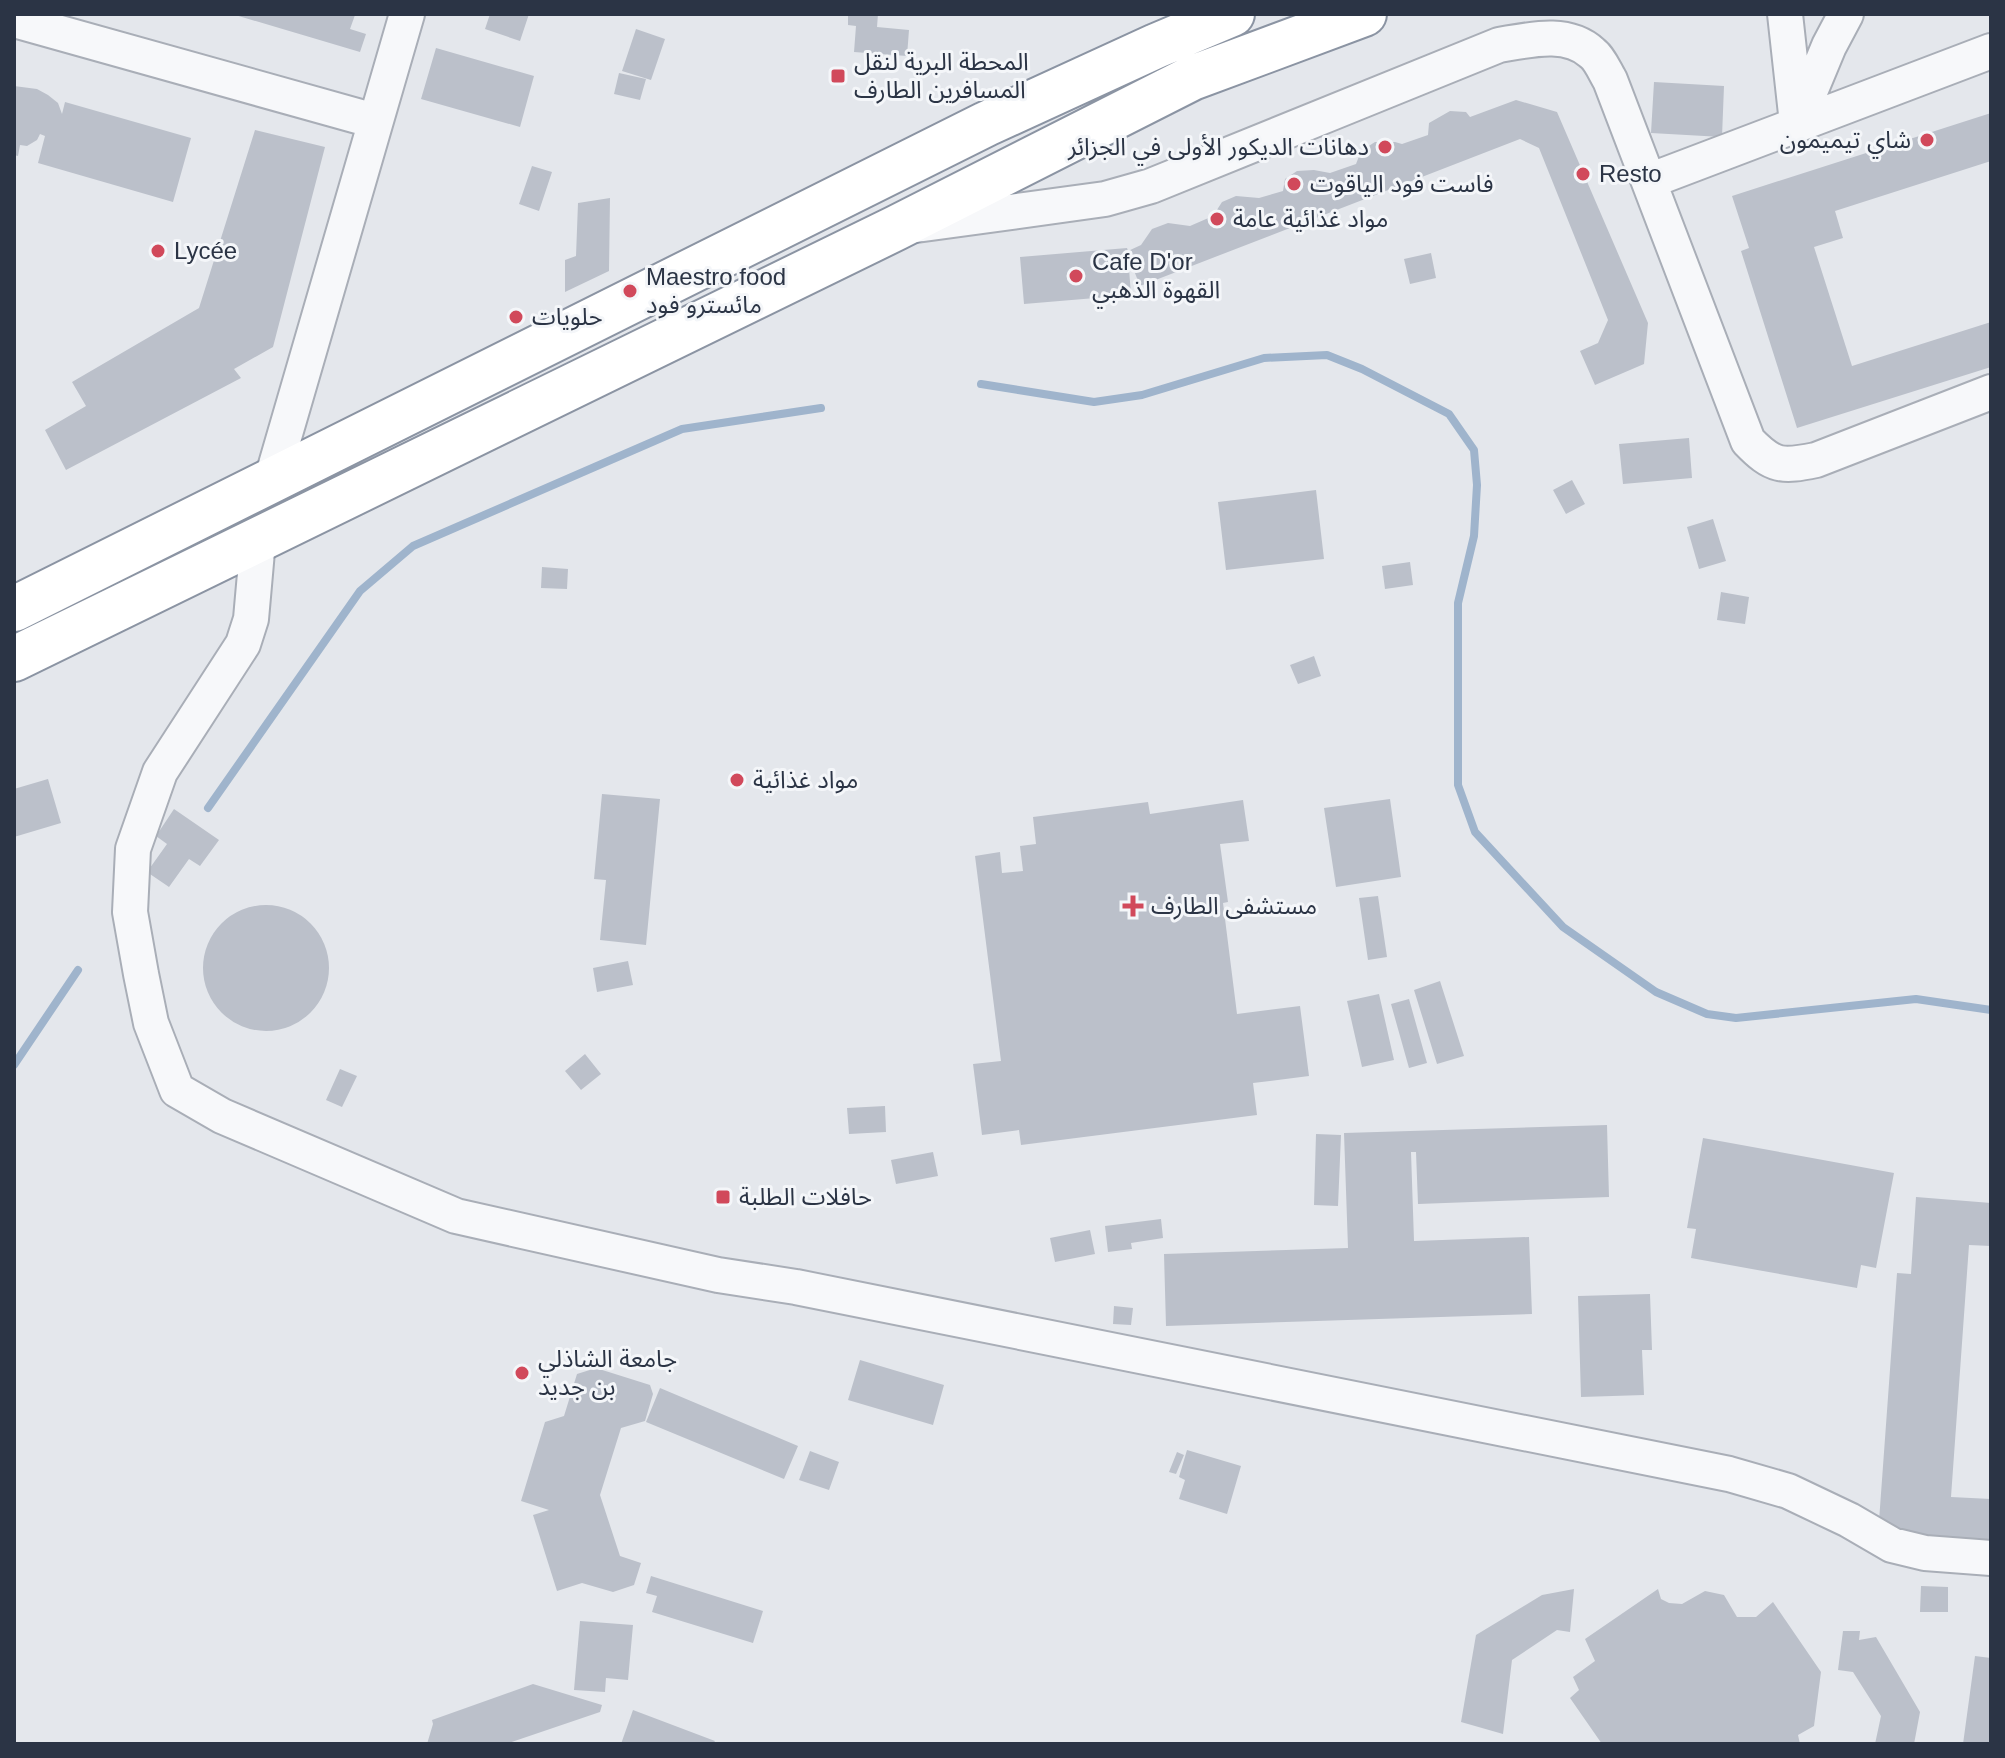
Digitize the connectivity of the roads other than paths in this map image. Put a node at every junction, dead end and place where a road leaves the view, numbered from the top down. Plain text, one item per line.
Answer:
1 (407, 14) edge
2 (1220, 14) edge
3 (1232, 14) edge
4 (1364, 14) edge
5 (1785, 14) edge
6 (1846, 14) edge
7 (14, 20) edge
8 (1156, 46) junction
9 (1991, 51) edge
10 (375, 121) junction
11 (1797, 123) junction
12 (1649, 181) junction
13 (896, 228) junction
14 (1991, 392) edge
15 (271, 482) junction
16 (258, 540) junction
17 (14, 609) edge
18 (14, 659) edge
19 (1991, 1558) edge

1 - 10 street
2 - 8 highway
3 - 8 highway
4 - 13 highway
5 - 11 street
6 - 11 street
7 - 10 street
8 - 15 highway
9 - 11 street
10 - 15 street
11 - 12 street
12 - 13 street
12 - 14 street
13 - 16 highway
15 - 17 highway
16 - 18 highway
16 - 19 street

